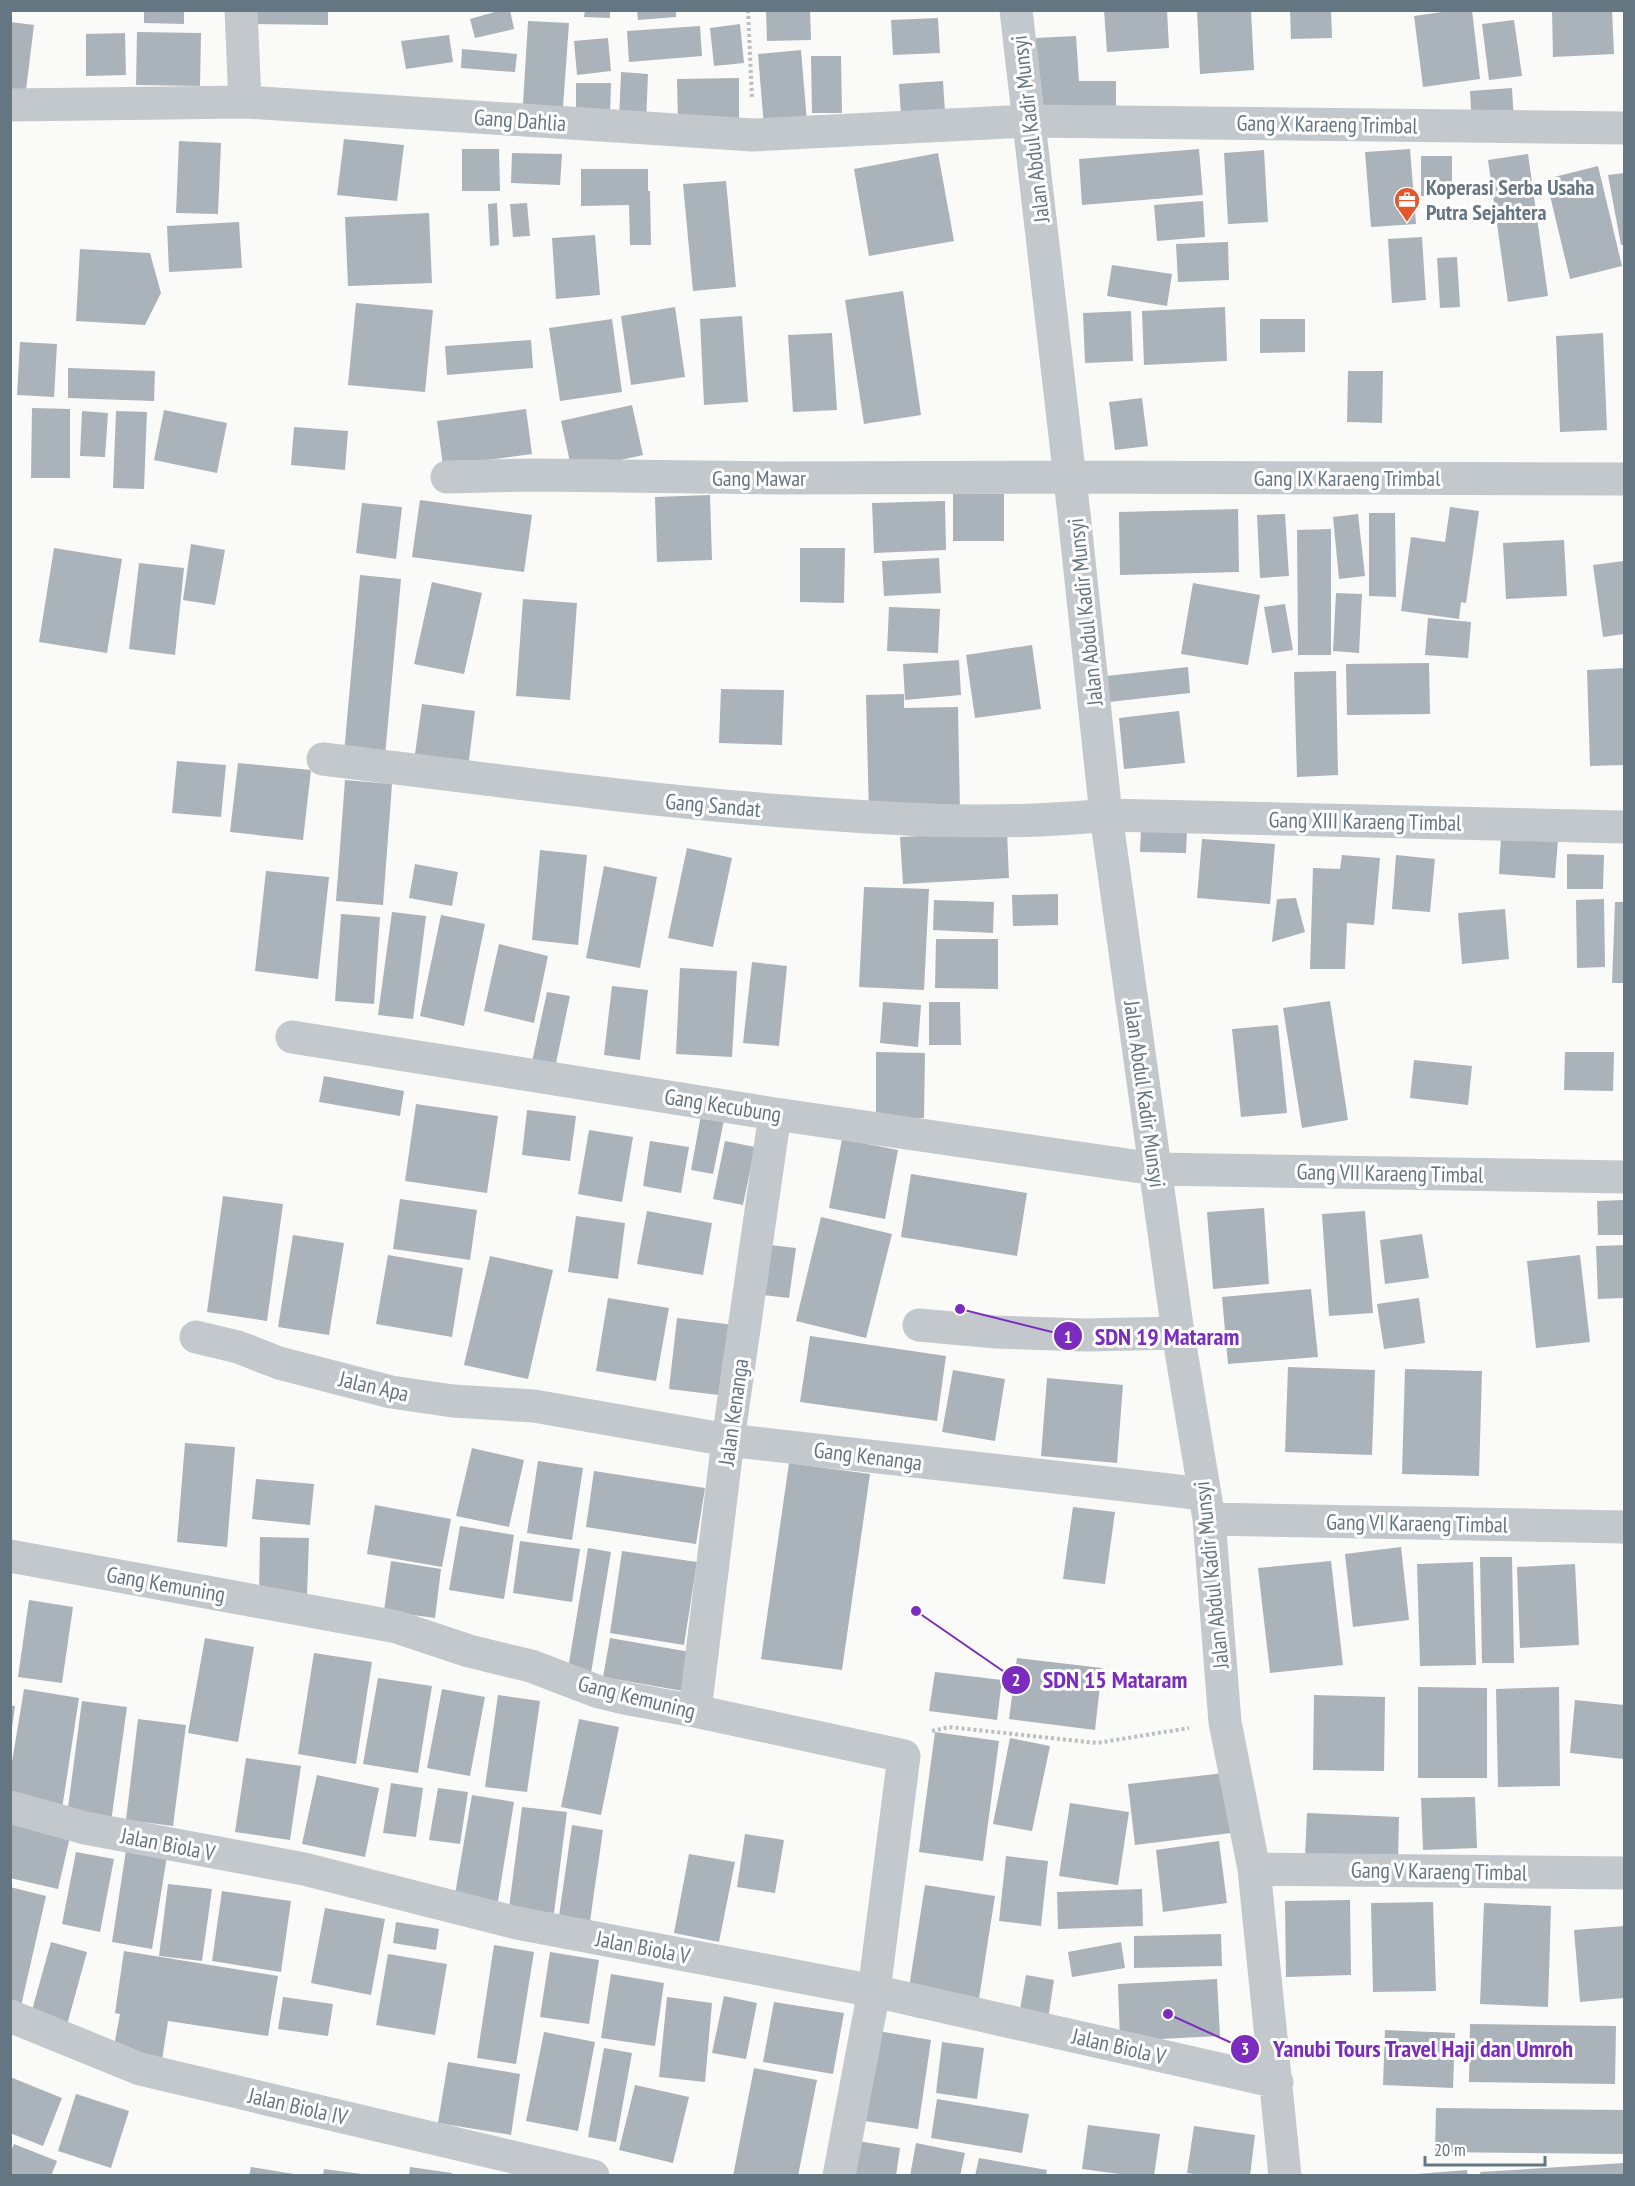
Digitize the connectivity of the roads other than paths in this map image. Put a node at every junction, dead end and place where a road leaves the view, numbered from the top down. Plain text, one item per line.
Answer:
1 (241, 10) edge
2 (1016, 10) edge
3 (245, 102) junction
4 (10, 105) edge
5 (1029, 121) junction
6 (1624, 128) edge
7 (447, 477) dead end
8 (1070, 477) junction
9 (1624, 479) edge
10 (323, 759) dead end
11 (1106, 815) junction
12 (1624, 827) edge
13 (292, 1037) dead end
14 (775, 1114) junction
15 (1155, 1169) junction
16 (1624, 1177) edge
17 (919, 1325) dead end
18 (1178, 1333) junction
19 (207, 1340) dead end
20 (534, 1406) joint
21 (728, 1440) junction
22 (1206, 1507) junction
23 (1624, 1527) edge
24 (10, 1556) edge
25 (695, 1711) junction
26 (10, 1807) edge
27 (1254, 1869) junction
28 (1624, 1874) edge
29 (874, 1991) junction
30 (10, 2016) edge
31 (1277, 2082) junction
32 (593, 2175) edge
33 (839, 2175) edge
34 (1285, 2175) edge

1 - 3 street
2 - 5 street, Jalan Abdul Kadir Munsyi
3 - 4 street, Gang Dahlia
3 - 5 street, Gang Dahlia
5 - 6 street, Gang X Karaeng Trimbal
5 - 8 street, Jalan Abdul Kadir Munsyi
7 - 8 street, Gang Mawar
8 - 9 street, Gang IX Karaeng Trimbal
8 - 11 street, Jalan Abdul Kadir Munsyi
10 - 11 street, Gang Sandat
11 - 12 street, Gang XIII Karaeng Timbal
11 - 15 street, Jalan Abdul Kadir Munsyi
13 - 14 street, Gang Kecubung
14 - 15 street, Gang Kecubung
14 - 21 street, Jalan Kenanga
15 - 16 street, Gang VII Karaeng Timbal
15 - 18 street, Jalan Abdul Kadir Munsyi
17 - 18 street
18 - 22 street, Jalan Abdul Kadir Munsyi
19 - 20 street, Jalan Apa
20 - 21 street, Gang Kenanga
21 - 22 street, Gang Kenanga
21 - 25 street, Jalan Kenanga
22 - 23 street, Gang VI Karaeng Timbal
22 - 27 street, Jalan Abdul Kadir Munsyi
24 - 25 street, Gang Kemuning
25 - 29 street, Gang Kemuning
26 - 29 street, Jalan Biola V
27 - 28 street, Gang V Karaeng Timbal
27 - 31 street, Jalan Abdul Kadir Munsyi
29 - 31 street, Jalan Biola V
29 - 33 street
30 - 32 street, Jalan Biola IV
31 - 34 street, Jalan Abdul Kadir Munsyi

